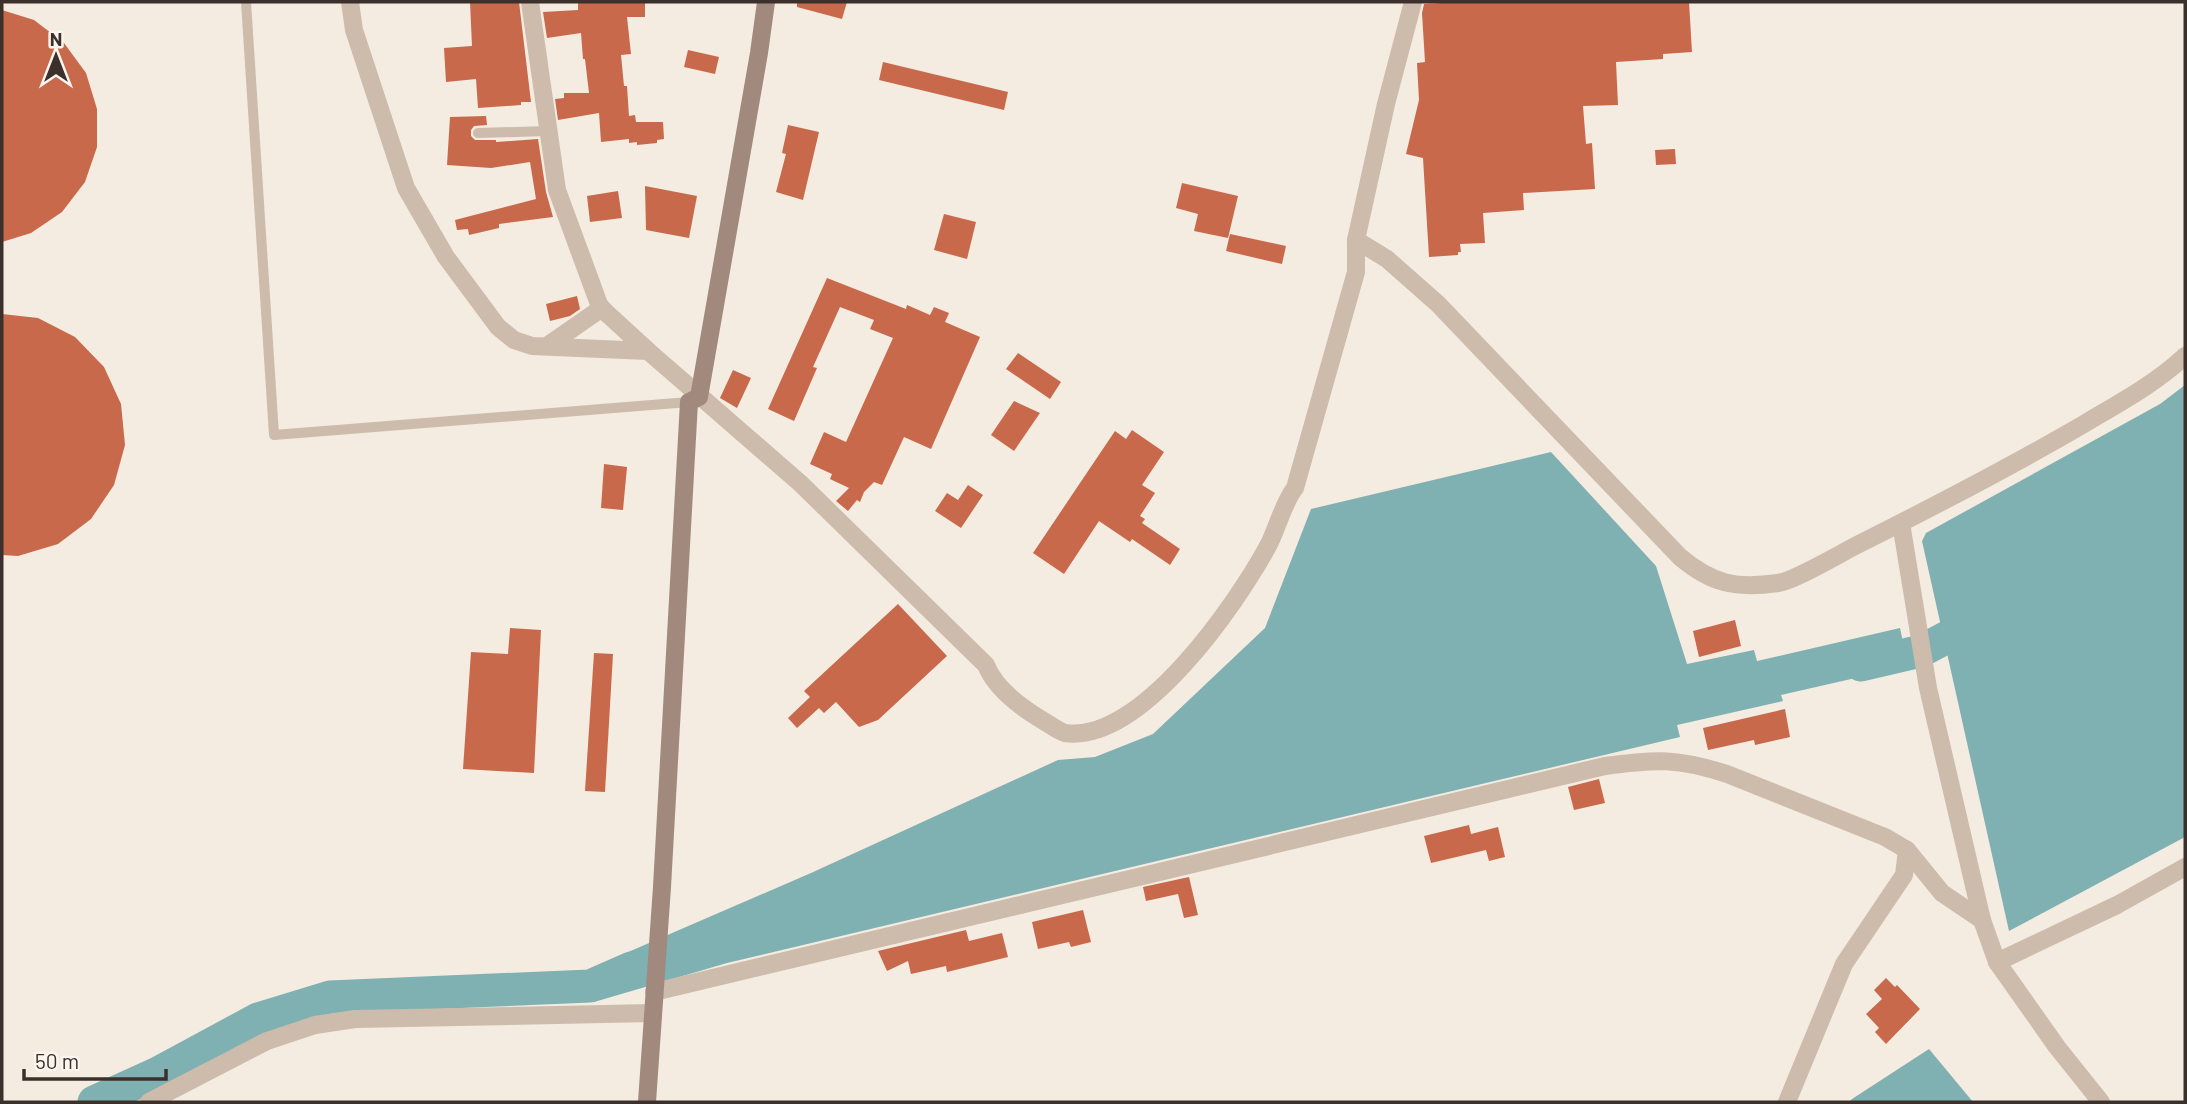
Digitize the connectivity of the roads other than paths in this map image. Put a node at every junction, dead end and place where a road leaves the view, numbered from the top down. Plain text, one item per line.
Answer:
1 (246, 2) edge
2 (350, 2) edge
3 (530, 2) edge
4 (766, 2) edge
5 (1413, 2) edge
6 (548, 131) junction
7 (478, 133) dead end
8 (1356, 240) junction
9 (602, 308) junction
10 (547, 346) junction
11 (648, 351) junction
12 (2185, 356) edge
13 (694, 400) junction
14 (1901, 523) junction
15 (1907, 850) junction
16 (2185, 867) edge
17 (1982, 920) junction
18 (1997, 962) junction
19 (655, 989) junction
20 (653, 1013) junction
21 (149, 1102) edge
22 (647, 1102) edge
23 (1787, 1102) edge
24 (2101, 1102) edge

1 - 13 lane
2 - 10 street
3 - 6 street
4 - 13 street
5 - 8 street
6 - 7 lane
6 - 9 street
8 - 13 street
8 - 14 street
9 - 10 street
9 - 11 street
10 - 11 street
11 - 13 street
12 - 14 street
13 - 19 street
14 - 17 street
15 - 17 street
15 - 19 street
15 - 23 street
16 - 18 street
17 - 18 street
18 - 24 street
19 - 20 street
20 - 21 street
20 - 22 street

